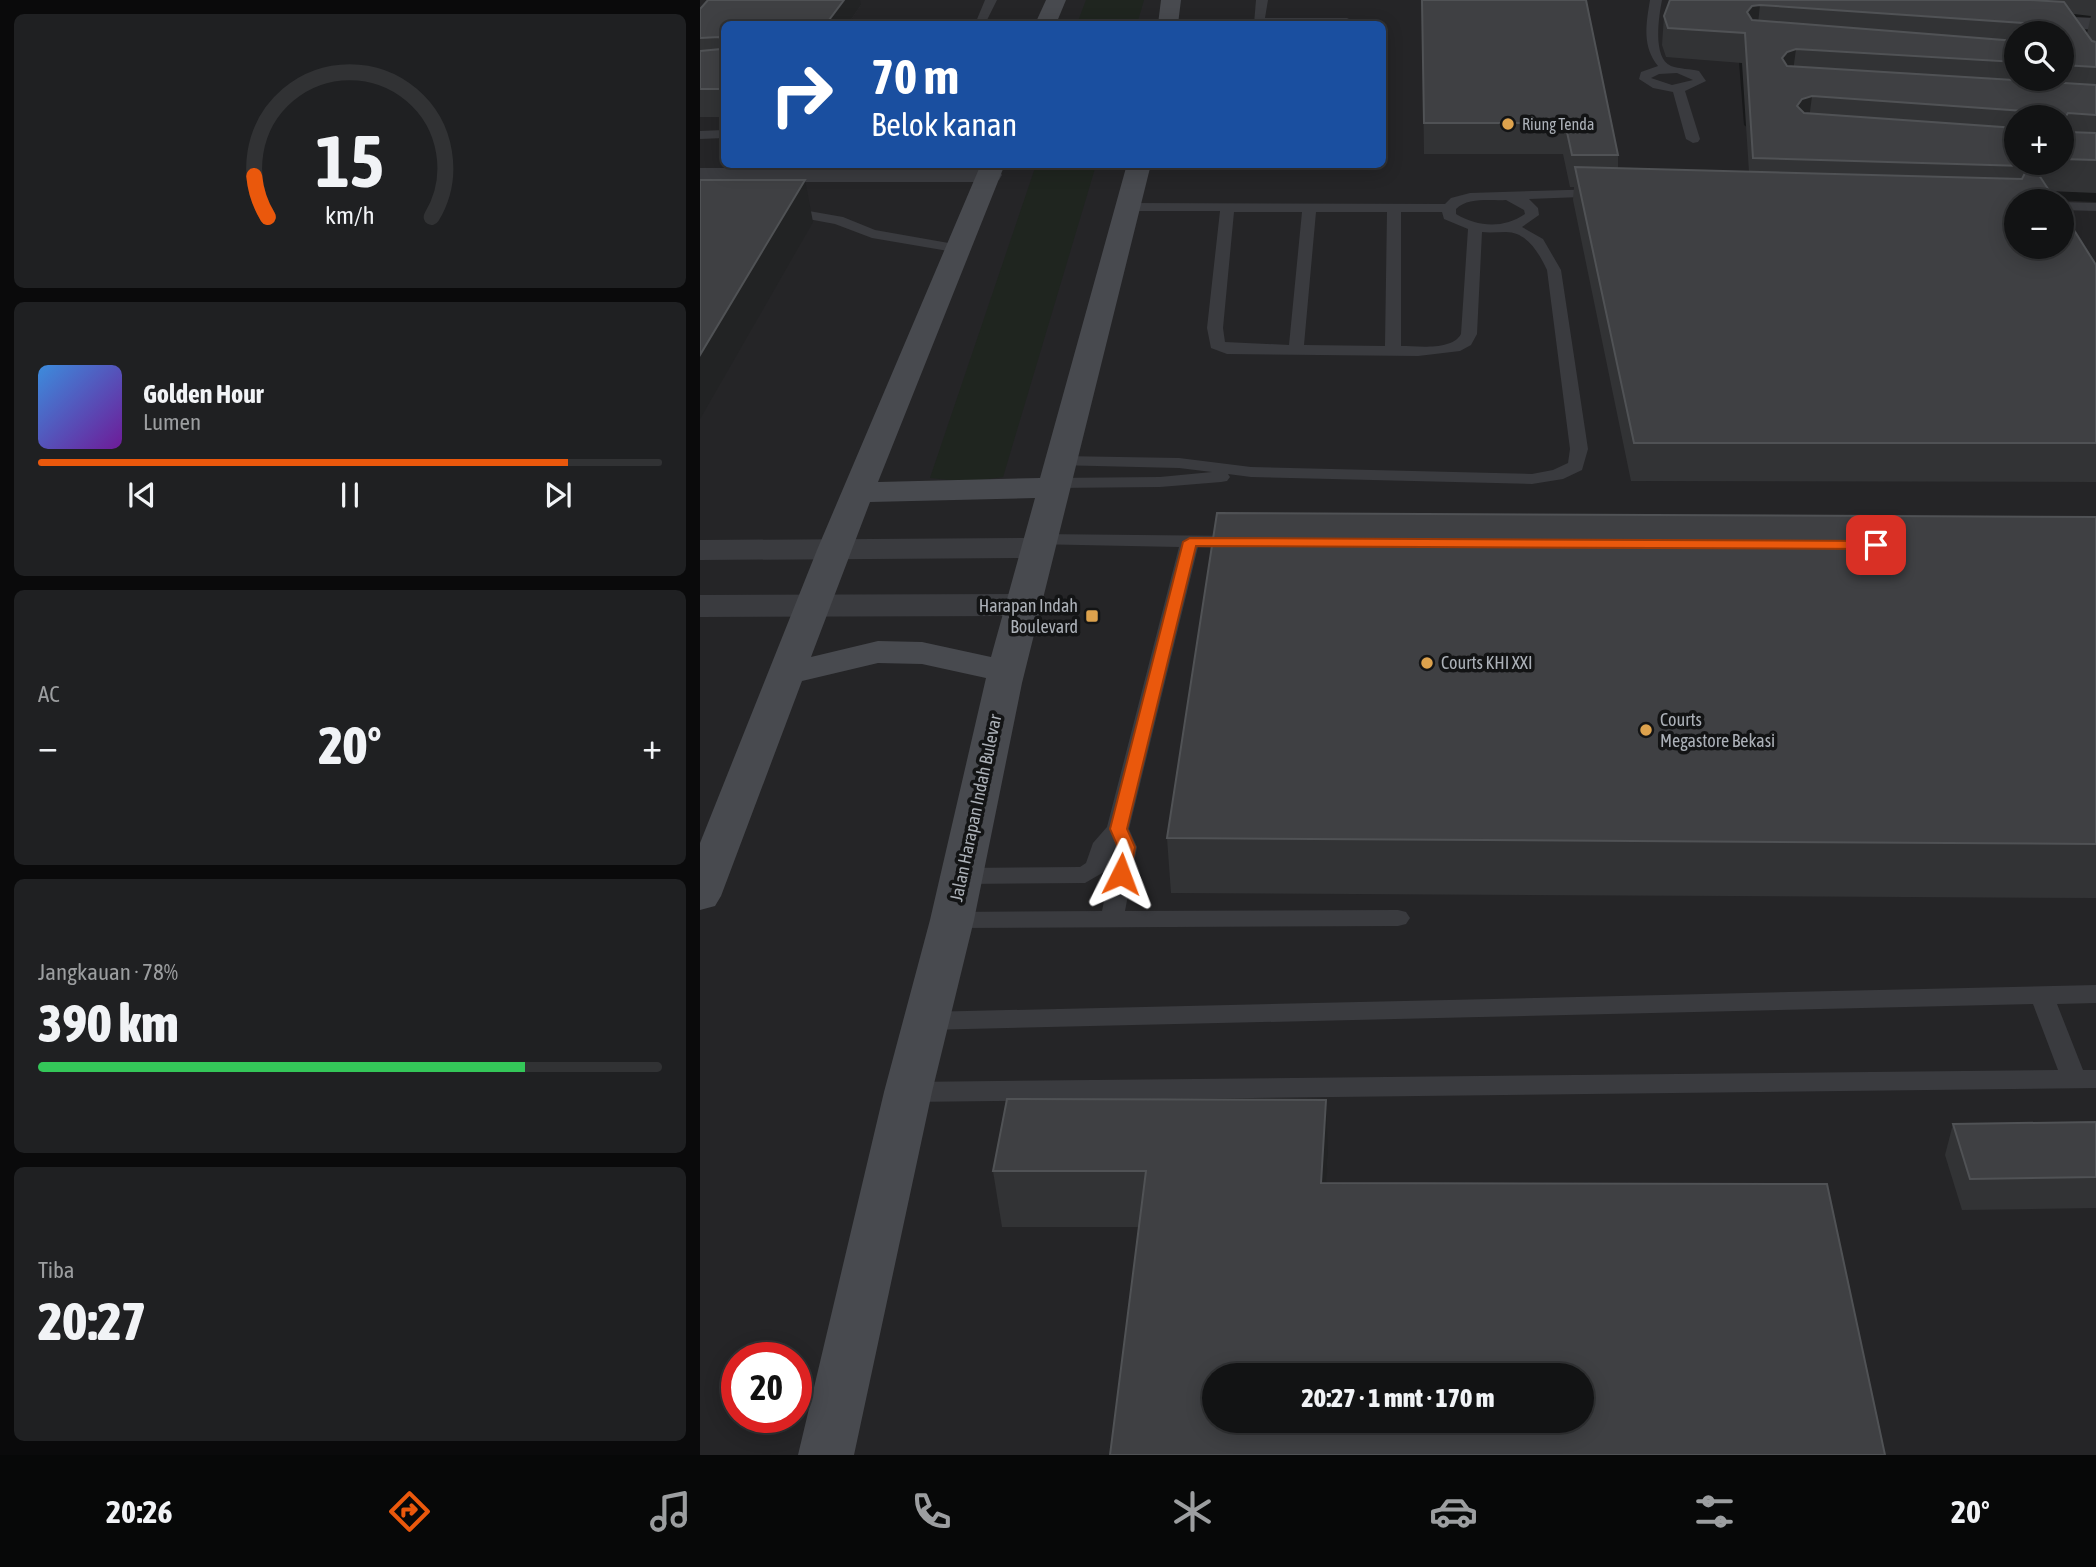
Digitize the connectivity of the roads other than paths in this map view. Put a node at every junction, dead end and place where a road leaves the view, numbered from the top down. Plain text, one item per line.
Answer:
1 (991, 0) edge
2 (1056, 0) edge
3 (1171, 0) edge
4 (1262, 0) edge
5 (1657, 0) edge
6 (2052, 0) edge
7 (2010, 20) edge
8 (981, 21) edge
9 (1047, 21) edge
10 (1168, 21) edge
11 (1259, 21) edge
12 (2028, 21) edge
13 (2064, 21) edge
14 (2074, 23) edge
15 (2096, 24) edge
16 (2074, 36) edge
17 (2080, 44) edge
18 (1667, 69) junction
19 (1678, 88) junction
20 (704, 135) edge
21 (1693, 139) dead end
22 (700, 149) edge
23 (1138, 168) edge
24 (914, 170) edge
25 (700, 175) edge
26 (989, 178) edge
27 (700, 191) edge
28 (1620, 193) edge
29 (1507, 197) junction
30 (1228, 206) junction
31 (1310, 206) junction
32 (2074, 206) edge
33 (1128, 207) junction
34 (2096, 207) edge
35 (1394, 208) junction
36 (1449, 208) junction
37 (775, 210) edge
38 (1475, 227) junction
39 (1509, 227) junction
40 (960, 249) junction
41 (1296, 350) junction
42 (1394, 350) junction
43 (1056, 478) junction
44 (859, 492) junction
45 (1190, 542) junction
46 (1260, 542) edge
47 (1037, 544) junction
48 (700, 550) edge
49 (834, 550) junction
50 (1022, 605) junction
51 (700, 606) edge
52 (814, 607) junction
53 (1006, 671) junction
54 (789, 673) junction
55 (1118, 829) junction
56 (962, 876) junction
57 (700, 896) edge
58 (1398, 918) dead end
59 (952, 920) junction
60 (1112, 920) junction
61 (2096, 994) edge
62 (2042, 996) junction
63 (925, 1021) junction
64 (2085, 1079) edge
65 (908, 1092) junction
66 (826, 1455) edge

1 - 8 lane
2 - 9 street
3 - 10 street
4 - 11 lane
5 - 18 lane
6 - 13 street
7 - 12 street
14 - 15 street
16 - 17 street
18 - 19 lane
18 - 19 lane
19 - 21 lane
20 - 22 lane
23 - 33 street, Jalan Harapan Indah Bulevar
24 - 25 street
24 - 26 street
26 - 27 street
26 - 40 street
28 - 29 lane
29 - 36 lane
29 - 39 lane
30 - 31 lane
30 - 33 lane
30 - 41 lane
31 - 35 lane
31 - 41 lane
32 - 34 lane
33 - 43 street, Jalan Harapan Indah Bulevar
35 - 36 lane
35 - 42 lane
36 - 38 lane
37 - 40 lane
38 - 39 lane
38 - 42 lane
39 - 43 lane
40 - 44 street
41 - 42 lane
43 - 44 street
43 - 47 street, Jalan Harapan Indah Bulevar
44 - 49 street
45 - 46 lane
45 - 47 lane
45 - 55 lane
47 - 49 street
47 - 50 street, Jalan Harapan Indah Bulevar
48 - 49 street
49 - 52 street
50 - 52 street
50 - 53 street, Jalan Harapan Indah Bulevar
51 - 52 street
52 - 54 street
53 - 54 street
53 - 56 street, Jalan Harapan Indah Bulevar
54 - 57 street
55 - 56 lane
55 - 60 lane
56 - 59 street, Jalan Harapan Indah Bulevar
58 - 60 lane
59 - 60 lane
59 - 63 street, Jalan Harapan Indah Bulevar
61 - 62 lane
62 - 63 lane
62 - 64 lane
63 - 65 street, Jalan Harapan Indah Bulevar
64 - 65 lane
65 - 66 street, Jalan Harapan Indah Bulevar

